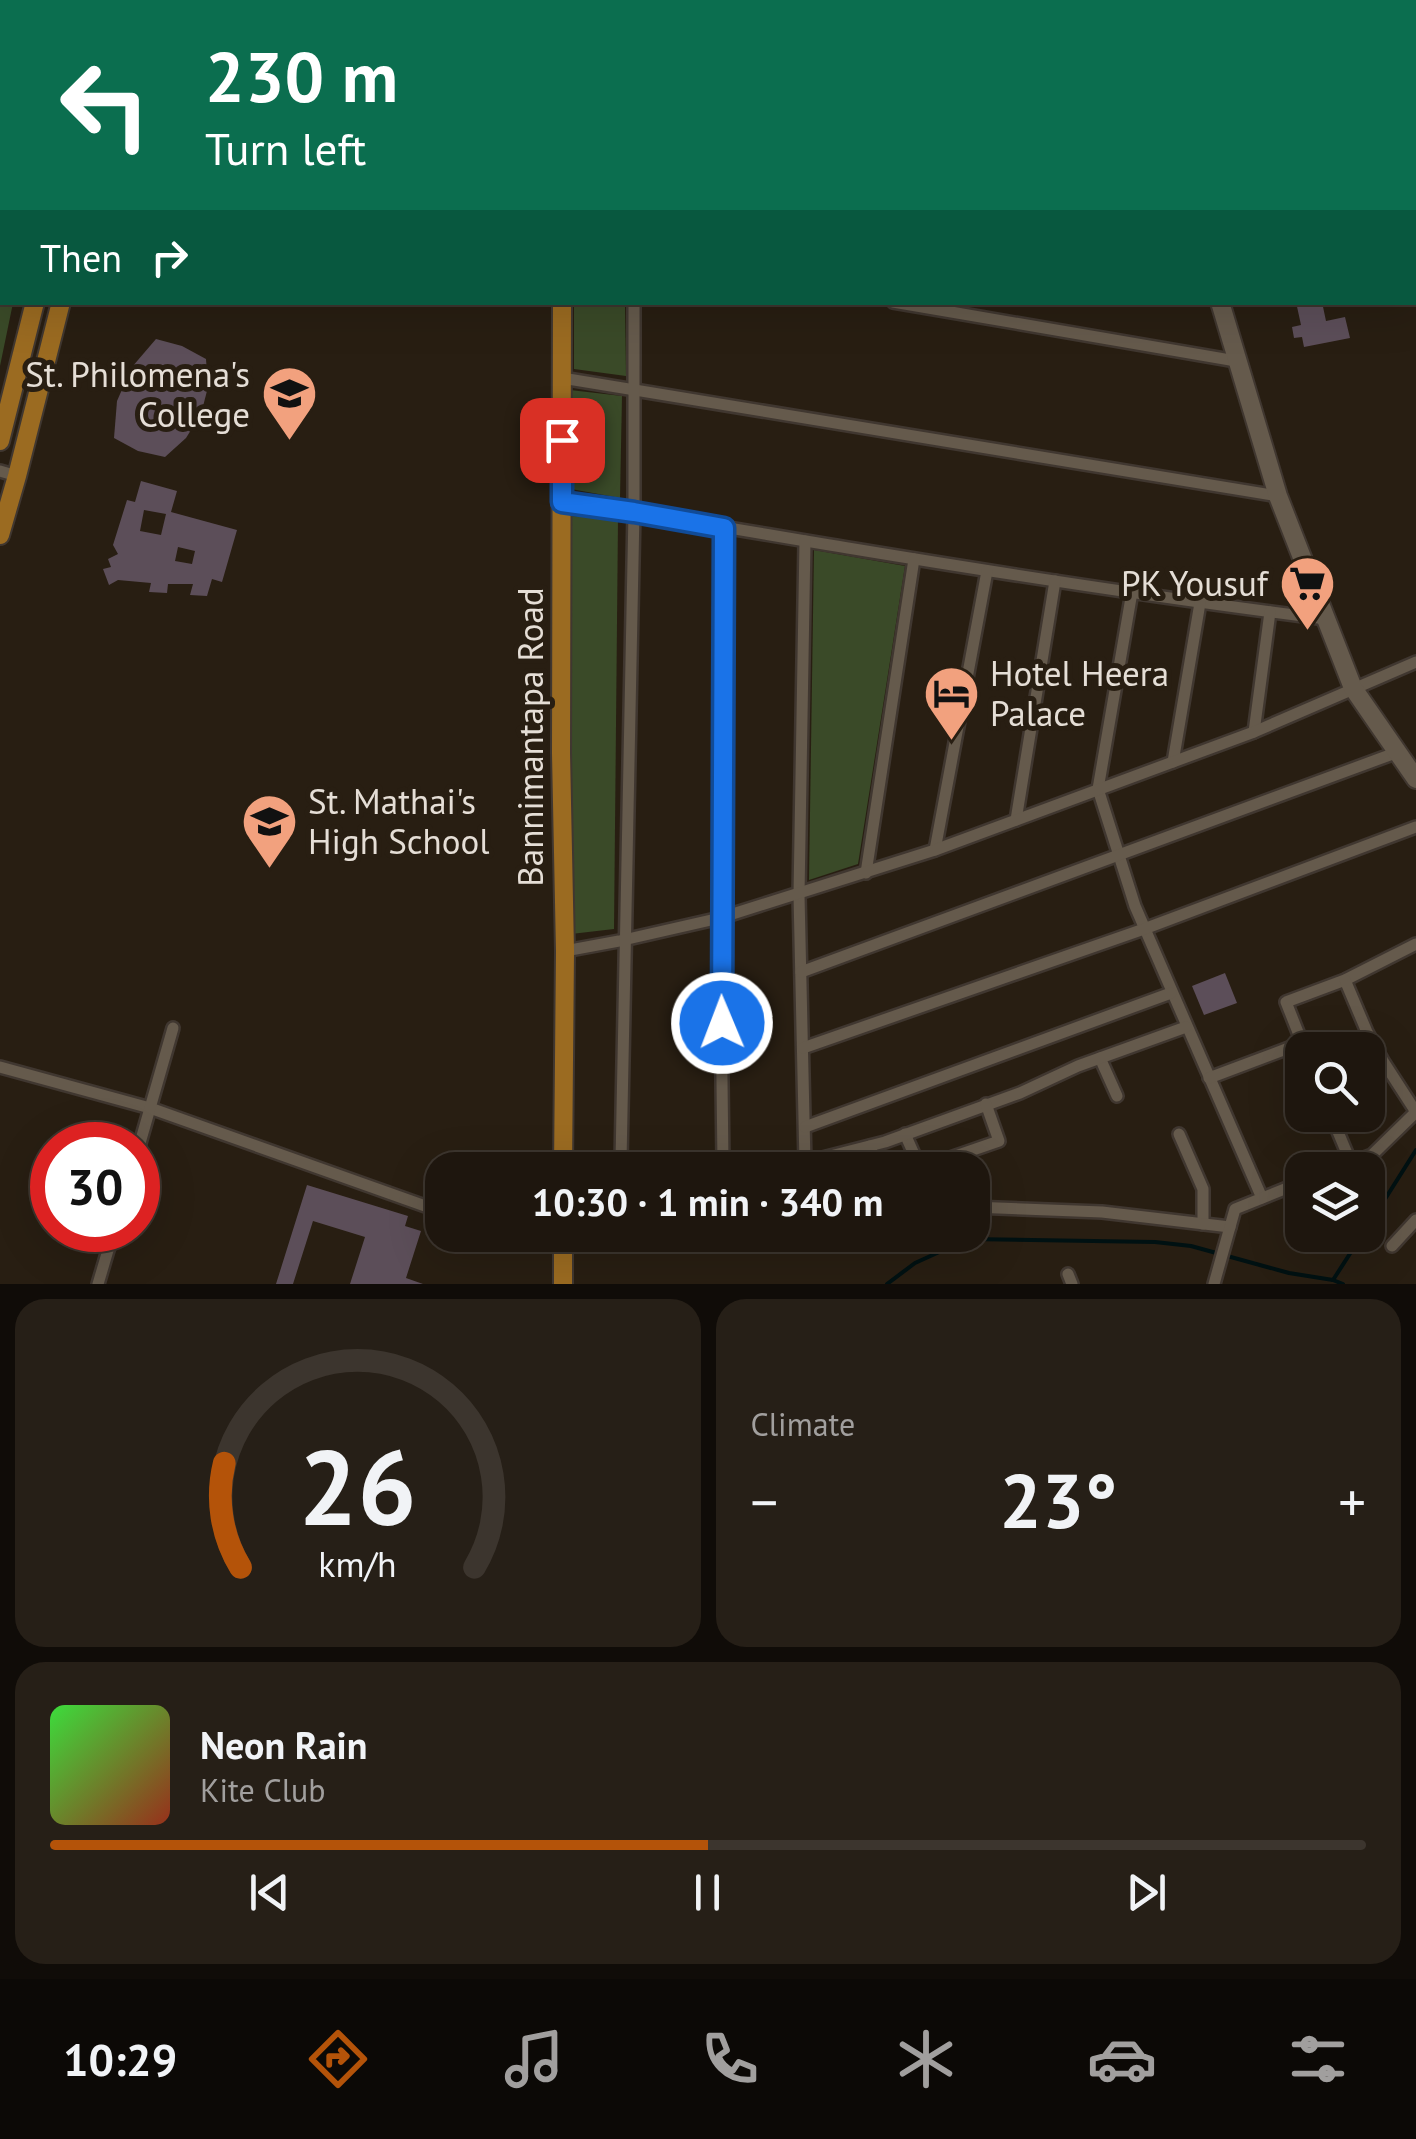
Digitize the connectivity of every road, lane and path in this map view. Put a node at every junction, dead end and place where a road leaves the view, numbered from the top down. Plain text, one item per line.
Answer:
1 (34, 305) edge
2 (60, 305) edge
3 (562, 305) edge
4 (634, 305) edge
5 (910, 305) edge
6 (1221, 305) edge
7 (1236, 361) junction
8 (562, 378) junction
9 (634, 389) junction
10 (0, 441) edge
11 (9, 473) edge
12 (1278, 496) junction
13 (562, 502) junction
14 (634, 512) junction
15 (724, 528) junction
16 (0, 535) edge
17 (804, 541) junction
18 (914, 559) junction
19 (987, 571) junction
20 (1055, 580) junction
21 (1132, 592) junction
22 (1200, 603) junction
23 (1270, 612) junction
24 (1326, 618) junction
25 (1416, 662) edge
26 (1353, 688) junction
27 (1254, 732) junction
28 (1398, 752) junction
29 (1173, 762) junction
30 (1416, 779) edge
31 (1098, 789) junction
32 (1016, 820) junction
33 (1416, 827) edge
34 (934, 850) junction
35 (1119, 856) junction
36 (866, 872) junction
37 (799, 894) junction
38 (720, 918) junction
39 (1144, 929) junction
40 (626, 940) junction
41 (1416, 944) edge
42 (565, 951) junction
43 (801, 972) junction
44 (1345, 980) junction
45 (1171, 993) junction
46 (1186, 1027) junction
47 (172, 1028) dead end
48 (1298, 1032) edge
49 (803, 1048) junction
50 (1285, 1053) edge
51 (1100, 1058) junction
52 (0, 1067) edge
53 (1208, 1078) junction
54 (1118, 1096) dead end
55 (986, 1104) junction
56 (150, 1108) junction
57 (146, 1122) edge
58 (804, 1127) junction
59 (906, 1134) junction
60 (1178, 1134) dead end
61 (870, 1146) junction
62 (563, 1152) edge
63 (621, 1152) edge
64 (724, 1152) edge
65 (805, 1152) edge
66 (846, 1152) edge
67 (872, 1152) edge
68 (914, 1152) edge
69 (967, 1152) edge
70 (1375, 1152) edge
71 (1285, 1189) edge
72 (1262, 1198) junction
73 (425, 1206) edge
74 (990, 1208) edge
75 (1416, 1220) edge
76 (1203, 1224) junction
77 (1228, 1232) junction
78 (1392, 1246) dead end
79 (107, 1252) edge
80 (563, 1252) edge
81 (1215, 1279) edge
82 (98, 1284) edge
83 (563, 1284) edge

1 - 10 main road
2 - 11 main road
3 - 8 main road, Bannimantapa Road
4 - 9 street
5 - 7 street
6 - 7 street
7 - 12 street
8 - 9 street
8 - 13 main road, Bannimantapa Road
9 - 12 street
9 - 14 street
11 - 16 main road
12 - 24 street
13 - 14 street
13 - 42 main road, Bannimantapa Road
14 - 15 street
14 - 40 street
15 - 17 street
15 - 38 street
17 - 18 street
17 - 37 street
18 - 19 street
18 - 36 street
19 - 20 street
19 - 34 street
20 - 21 street
20 - 32 street
21 - 22 street
21 - 31 street
22 - 23 street
22 - 29 street
23 - 24 street
23 - 27 street
24 - 26 street
25 - 26 street
26 - 27 street
26 - 28 street
27 - 29 street
28 - 30 street
28 - 35 street
29 - 31 street
31 - 32 street
31 - 35 street
32 - 34 street
33 - 39 street
34 - 36 street
35 - 39 street
35 - 43 street
36 - 37 street
37 - 38 street
37 - 43 street
38 - 40 street
38 - 64 street
39 - 45 street
39 - 49 street
40 - 42 street
40 - 63 street
41 - 44 street
42 - 62 main road, Bannimantapa Road
43 - 49 street
44 - 48 street
44 - 70 street
45 - 46 street
45 - 58 street
46 - 51 street
46 - 53 street
47 - 56 street
49 - 58 street
50 - 53 street
51 - 54 street
51 - 55 street
52 - 56 street
53 - 72 street
55 - 59 street
55 - 69 street
56 - 57 street
56 - 73 street
58 - 65 street
59 - 61 street
59 - 68 street
60 - 76 street
61 - 66 street
61 - 67 street
71 - 72 street
72 - 77 street
74 - 76 street
75 - 78 street
76 - 77 street
77 - 81 street
79 - 82 street
80 - 83 main road

